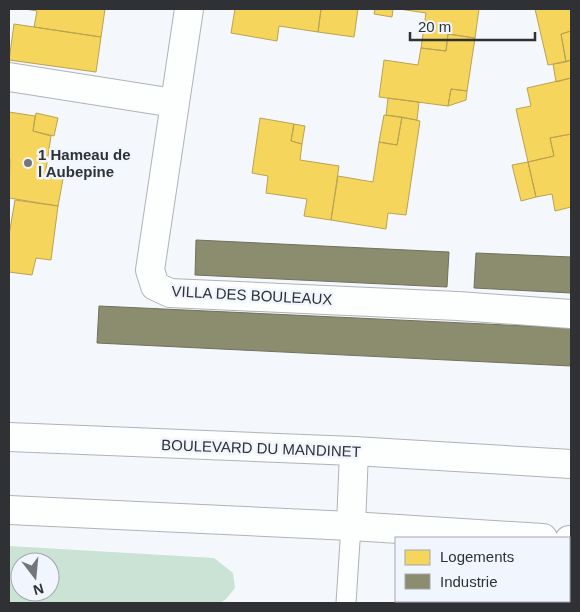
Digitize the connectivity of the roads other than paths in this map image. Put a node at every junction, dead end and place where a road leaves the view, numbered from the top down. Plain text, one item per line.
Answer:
1 (189, 9) edge
2 (9, 77) edge
3 (174, 103) junction
4 (571, 314) edge
5 (9, 437) edge
6 (354, 451) junction
7 (571, 464) edge
8 (9, 510) edge
9 (351, 526) junction
10 (529, 537) edge
11 (346, 603) edge

1 - 3 street, VILLA DES BOULEAUX
2 - 3 street
3 - 4 street, VILLA DES BOULEAUX
5 - 6 street, BOULEVARD DU MANDINET
6 - 7 street, BOULEVARD DU MANDINET
6 - 9 street
8 - 9 street
9 - 10 street
9 - 11 lane

